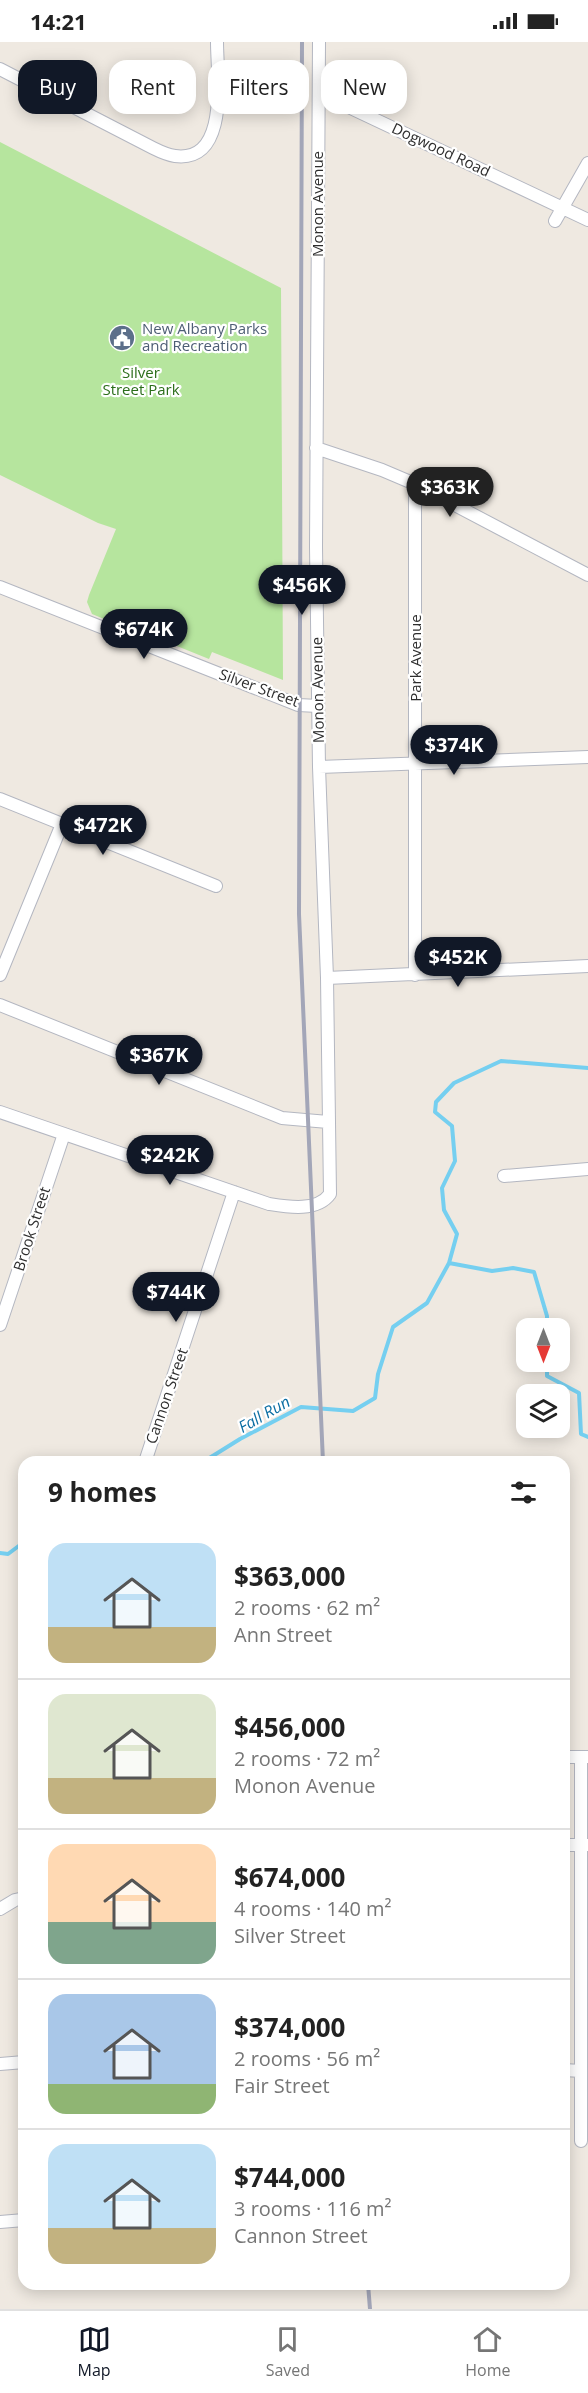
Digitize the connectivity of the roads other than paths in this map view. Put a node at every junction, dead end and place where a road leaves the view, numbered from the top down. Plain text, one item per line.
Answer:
1 (217, 42) edge
2 (319, 42) edge
3 (0, 69) edge
4 (319, 93) junction
5 (588, 163) edge
6 (563, 207) junction
7 (588, 220) edge
8 (555, 221) dead end
9 (316, 448) junction
10 (415, 484) junction
11 (588, 574) edge
12 (0, 586) edge
13 (318, 706) junction
14 (588, 757) edge
15 (416, 763) junction
16 (319, 767) junction
17 (0, 799) edge
18 (62, 824) junction
19 (216, 886) dead end
20 (588, 966) edge
21 (0, 975) edge
22 (415, 975) junction
23 (327, 978) junction
24 (0, 1005) edge
25 (0, 1113) edge
26 (328, 1122) junction
27 (64, 1134) junction
28 (588, 1169) edge
29 (504, 1176) dead end
30 (234, 1192) junction
31 (0, 1325) edge
32 (147, 1456) edge
33 (584, 1757) edge
34 (584, 1845) edge
35 (18, 1899) edge
36 (0, 1909) edge
37 (584, 1945) edge
38 (585, 2031) edge
39 (18, 2062) edge
40 (0, 2064) edge
41 (570, 2070) edge
42 (581, 2071) junction
43 (582, 2141) dead end
44 (18, 2220) edge
45 (0, 2222) edge

1 - 3 street
2 - 4 street, Monon Avenue
4 - 6 street, Dogwood Road
4 - 9 street, Monon Avenue
5 - 6 street
6 - 7 street, Dogwood Road
6 - 8 street
9 - 10 street
9 - 13 street, Monon Avenue
10 - 11 street
10 - 15 street, Park Avenue
12 - 13 street, Silver Street
13 - 16 street, Monon Avenue
14 - 15 street
15 - 16 street
15 - 22 street, Park Avenue
16 - 23 street, Monon Avenue
17 - 18 street
18 - 19 street
18 - 21 street
20 - 22 street
22 - 23 street
23 - 26 street, Monon Avenue
24 - 26 street
25 - 27 street
26 - 30 street, Monon Avenue
27 - 30 street
27 - 31 street, Brook Street
28 - 29 street
30 - 32 street, Cannon Street
33 - 34 street
34 - 37 street
35 - 36 street
37 - 38 street
38 - 42 street
39 - 40 street
41 - 42 street
42 - 43 street
44 - 45 street

